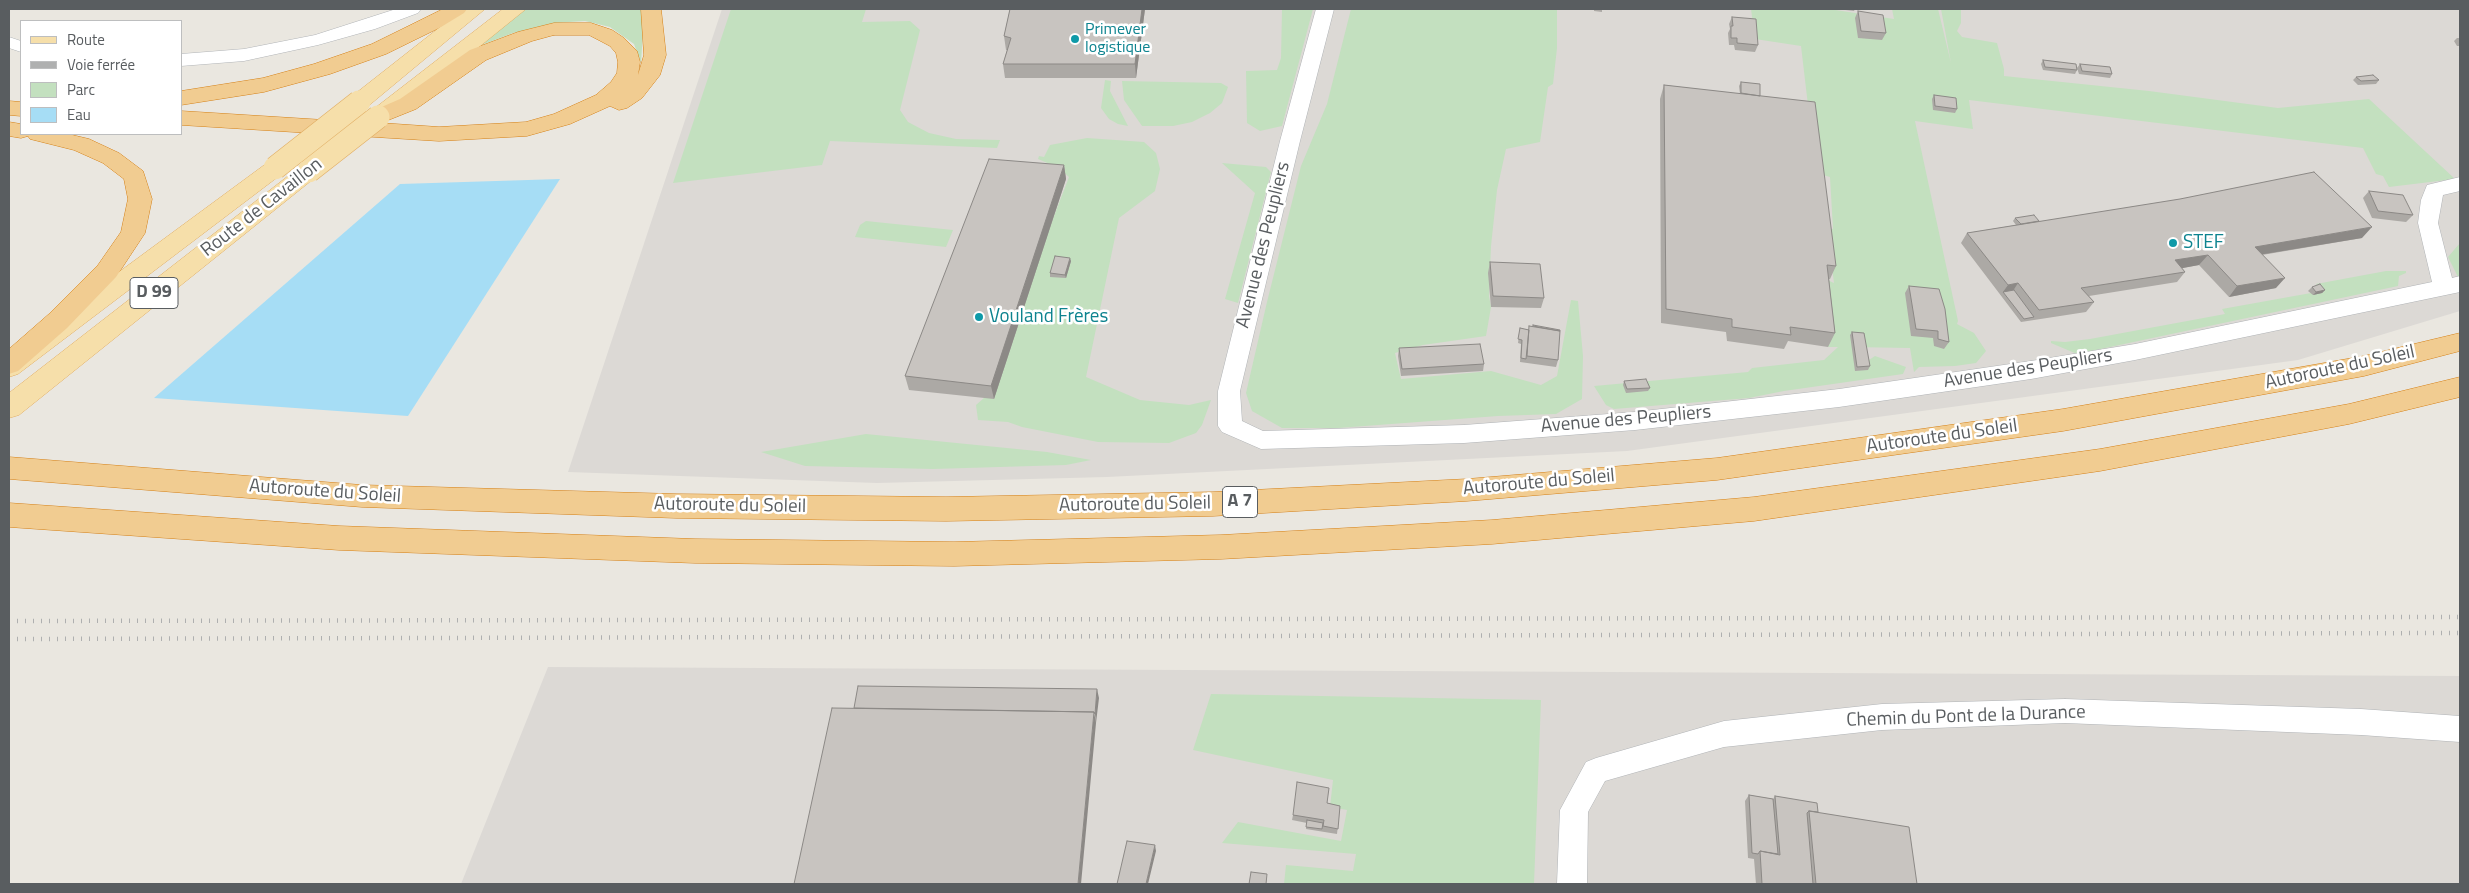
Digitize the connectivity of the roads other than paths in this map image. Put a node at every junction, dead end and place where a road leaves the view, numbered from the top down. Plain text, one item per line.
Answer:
1 (412, 9) edge
2 (457, 9) edge
3 (475, 9) edge
4 (516, 9) edge
5 (651, 9) edge
6 (1325, 9) edge
7 (182, 60) edge
8 (182, 98) edge
9 (393, 109) junction
10 (182, 118) edge
11 (182, 128) edge
12 (42, 135) edge
13 (2460, 184) edge
14 (2452, 286) edge
15 (2460, 325) edge
16 (2460, 342) edge
17 (9, 366) edge
18 (2364, 366) junction
19 (2460, 387) edge
20 (9, 408) edge
21 (9, 468) edge
22 (9, 515) edge
23 (2460, 729) edge
24 (1572, 884) edge

1 - 7 street
2 - 8 highway
3 - 17 main road, Route de Cavaillon, bridge
4 - 9 main road, Route de Cavaillon / D 99
5 - 11 highway
6 - 14 street, Avenue des Peupliers
9 - 10 highway
9 - 20 main road, Route de Cavaillon / D 99, bridge
12 - 17 highway
13 - 14 street, Avenue des Peupliers
15 - 18 highway
16 - 18 highway, Autoroute du Soleil / A 7
18 - 21 highway, Autoroute du Soleil / A 7
19 - 22 highway, A 7
23 - 24 street, Chemin du Pont de la Durance

